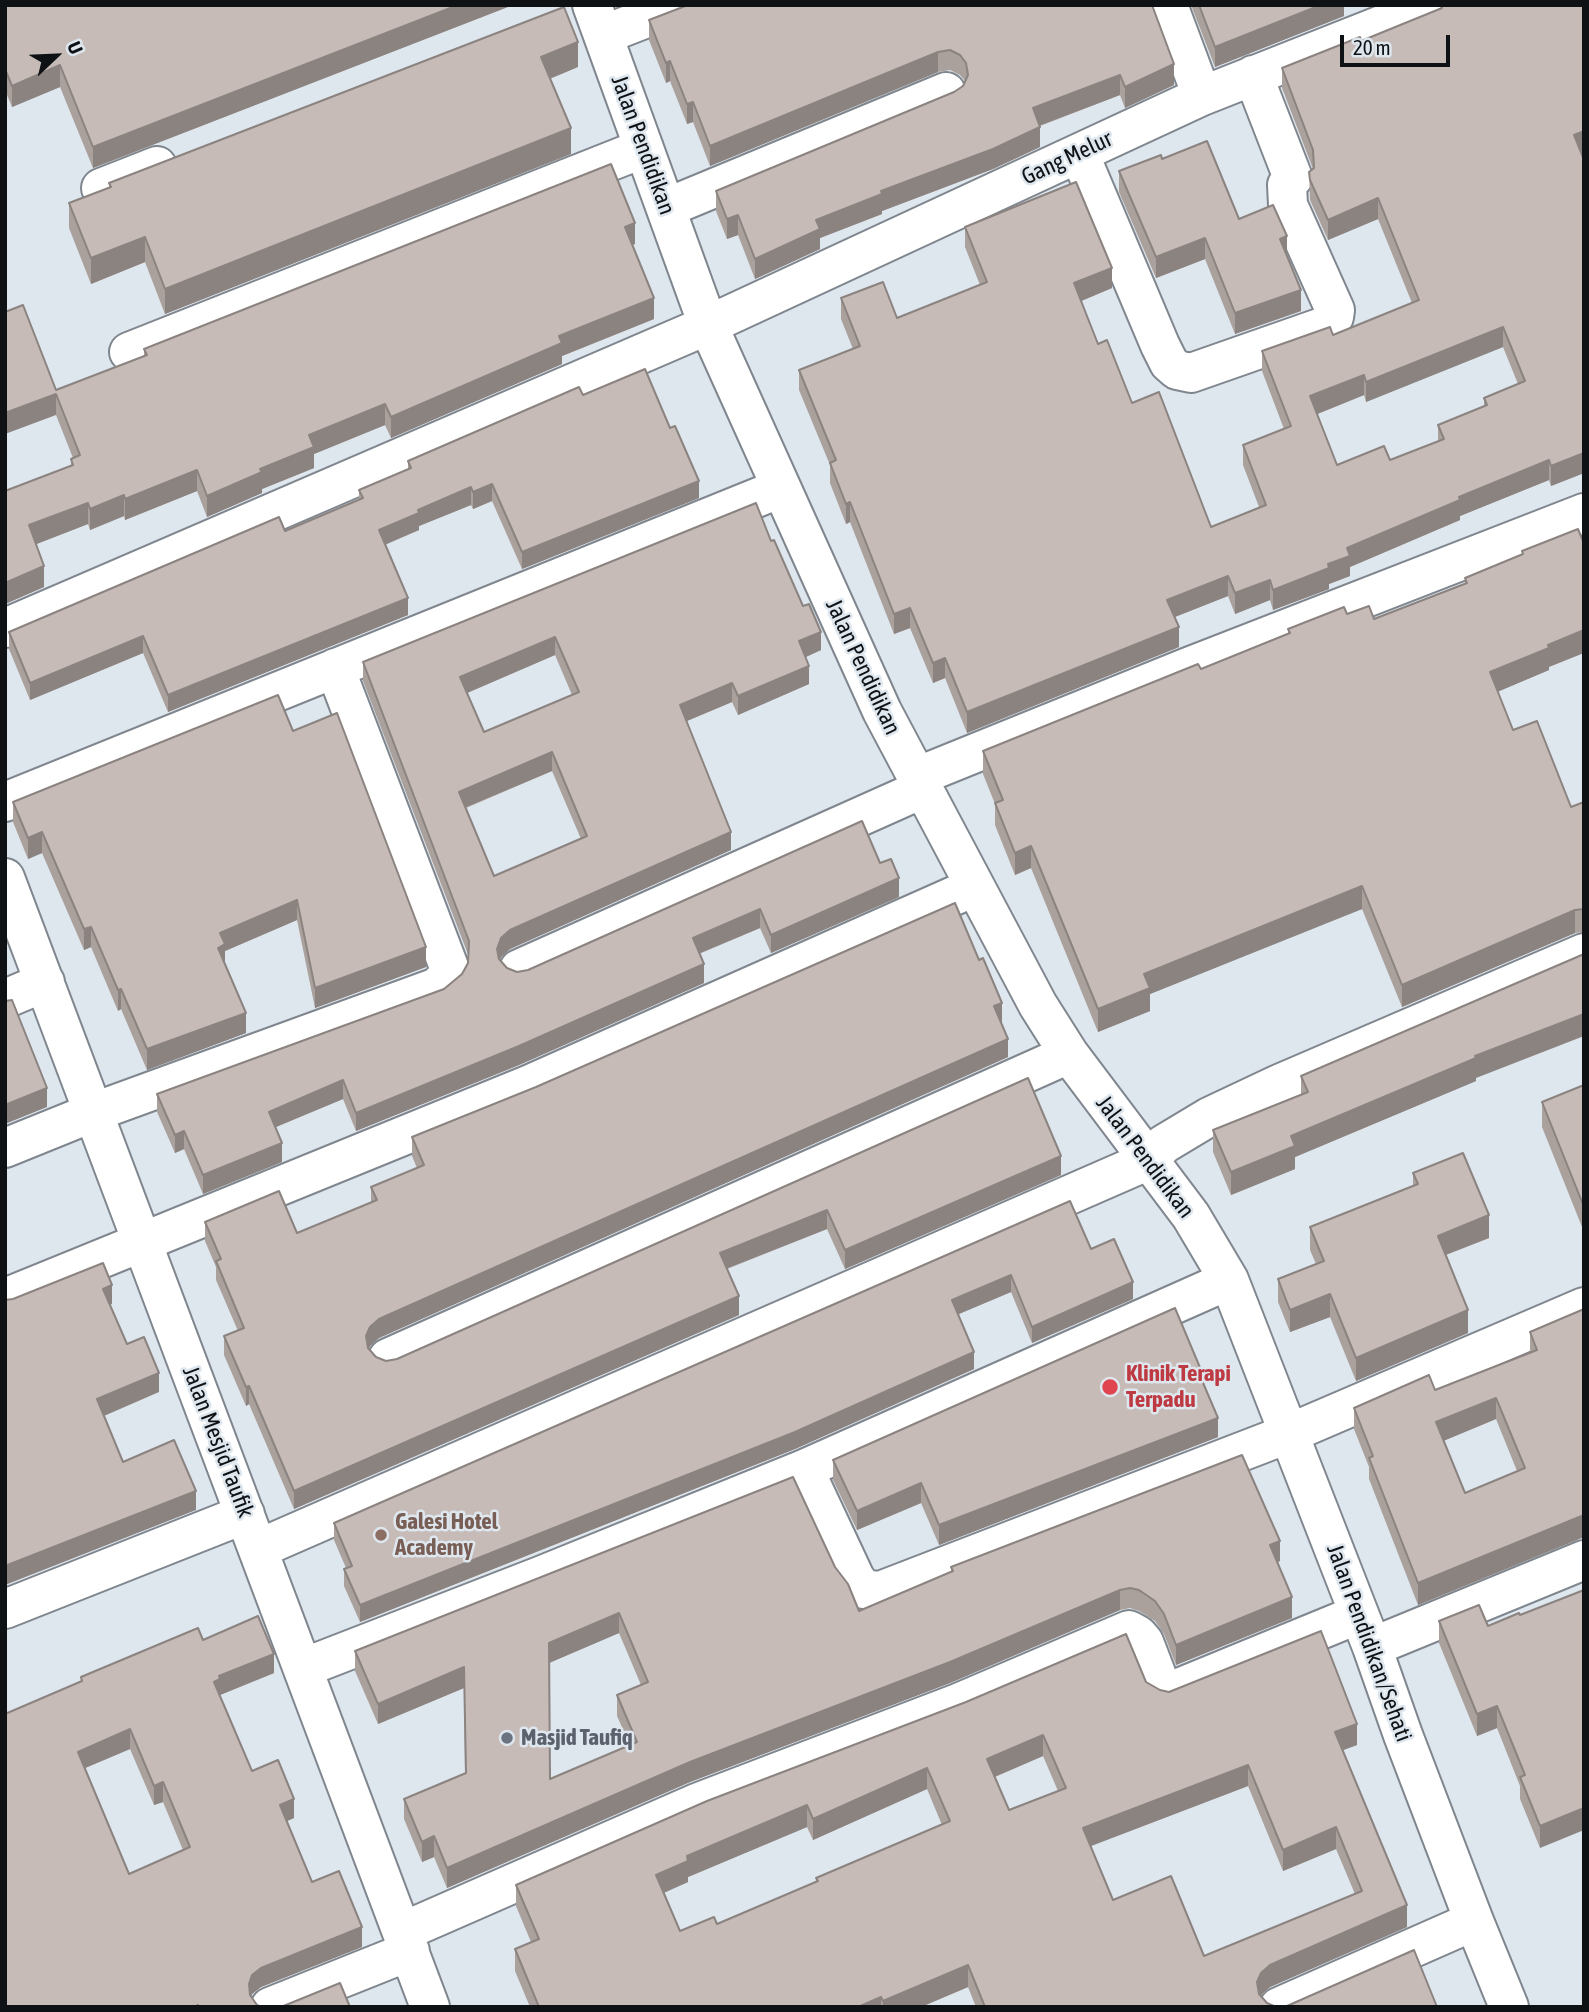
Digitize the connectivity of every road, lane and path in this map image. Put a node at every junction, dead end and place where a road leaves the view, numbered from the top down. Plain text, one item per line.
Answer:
1 (680, 5) edge
2 (1168, 5) edge
3 (1432, 5) edge
4 (582, 14) edge
5 (1253, 75) junction
6 (946, 92) edge
7 (1202, 96) junction
8 (644, 148) junction
9 (191, 153) edge
10 (1079, 153) junction
11 (102, 188) edge
12 (666, 208) junction
13 (708, 324) junction
14 (129, 352) dead end
15 (781, 488) junction
16 (1584, 513) edge
17 (5, 628) edge
18 (335, 668) junction
19 (919, 783) junction
20 (5, 802) edge
21 (5, 878) edge
22 (974, 887) junction
23 (1584, 953) edge
24 (519, 969) edge
25 (45, 982) junction
26 (5, 999) edge
27 (1069, 1054) junction
28 (94, 1112) junction
29 (5, 1148) edge
30 (1147, 1160) junction
31 (142, 1240) junction
32 (1229, 1279) junction
33 (5, 1298) edge
34 (1584, 1307) edge
35 (388, 1358) edge
36 (1290, 1433) junction
37 (804, 1469) junction
38 (251, 1531) junction
39 (1584, 1560) edge
40 (5, 1609) edge
41 (1366, 1630) junction
42 (303, 1668) junction
43 (1474, 1921) junction
44 (406, 1942) junction
45 (270, 2007) edge
46 (430, 2007) edge
47 (1279, 2007) edge
48 (1509, 2007) edge

1 - 4 street
2 - 7 street
3 - 5 street, Gang Melur
4 - 8 street, Jalan Pendidikan
5 - 7 street, Gang Melur
5 - 10 street
6 - 12 street
7 - 10 street, Gang Melur
8 - 12 street, Jalan Pendidikan
8 - 14 street
9 - 11 street
10 - 13 street, Gang Melur
12 - 13 street, Jalan Pendidikan
13 - 15 street, Jalan Pendidikan
13 - 17 street, Gang Melur
15 - 18 street
15 - 19 street, Jalan Pendidikan
16 - 19 street
18 - 20 street
18 - 28 street
19 - 22 street, Jalan Pendidikan
19 - 24 street
21 - 25 street, Jalan Mesjid Taufik
22 - 27 street, Jalan Pendidikan
22 - 31 street
23 - 30 street
25 - 26 street
25 - 28 street, Jalan Mesjid Taufik
27 - 30 street, Jalan Pendidikan
27 - 35 street
28 - 29 street
28 - 31 street, Jalan Mesjid Taufik
30 - 32 street, Jalan Pendidikan
30 - 38 street
31 - 33 street
31 - 38 street, Jalan Mesjid Taufik
32 - 36 street, Jalan Pendidikan/Sehati
32 - 37 street
34 - 36 street
36 - 37 street
36 - 41 street, Jalan Pendidikan/Sehati
37 - 42 street
38 - 40 street
38 - 42 street, Jalan Mesjid Taufik
39 - 41 street
41 - 43 street, Jalan Pendidikan/Sehati
41 - 44 street
42 - 44 street, Jalan Mesjid Taufik
43 - 47 street
43 - 48 street, Jalan Pendidikan/Sehati
44 - 45 street
44 - 46 street, Jalan Mesjid Taufik

